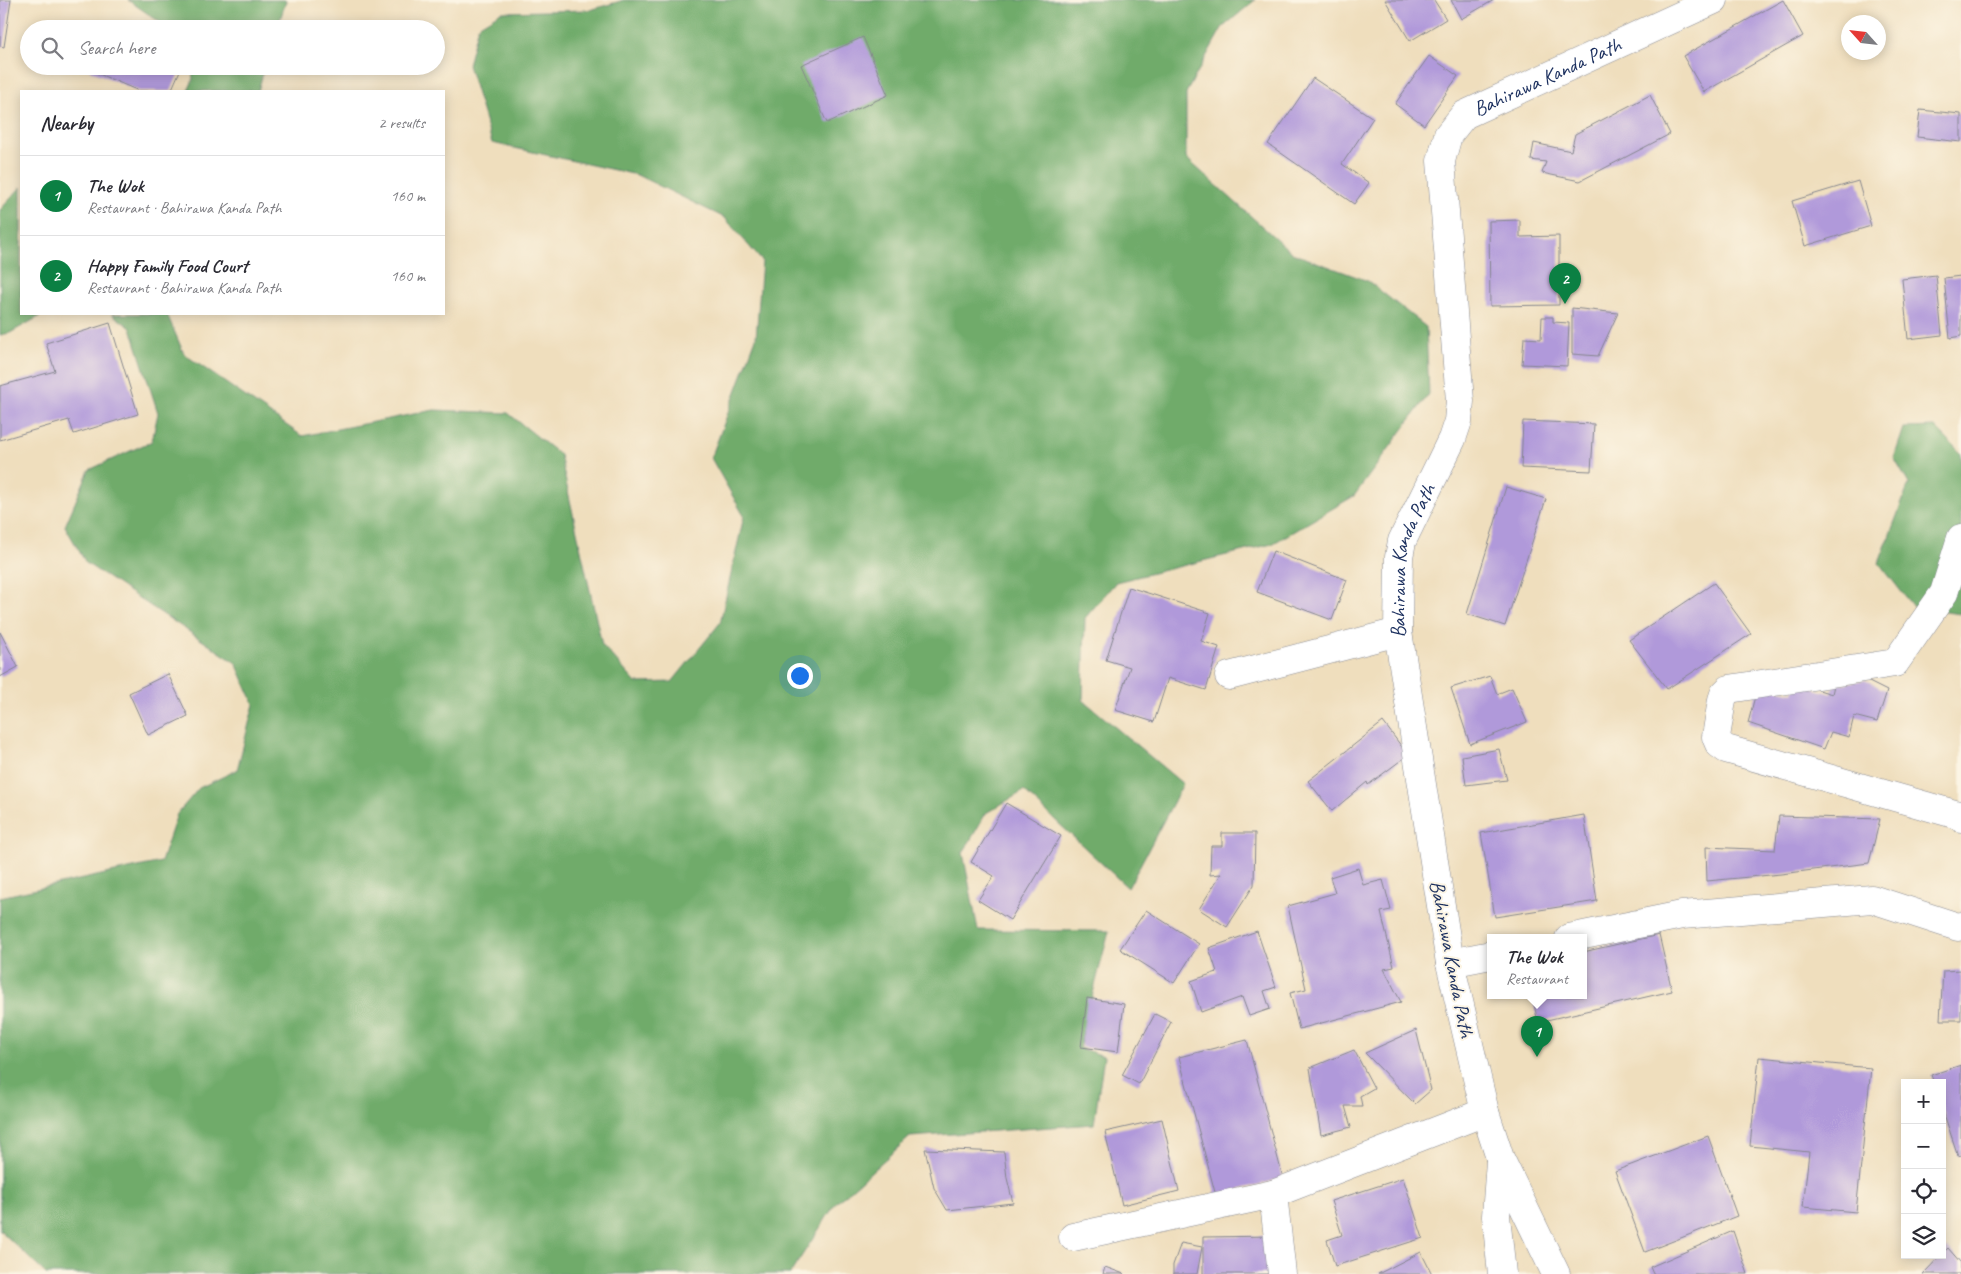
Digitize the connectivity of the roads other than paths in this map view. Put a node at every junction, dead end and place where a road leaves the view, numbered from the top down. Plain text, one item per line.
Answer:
1 (1714, 0) edge
2 (1961, 538) edge
3 (1398, 632) junction
4 (1229, 676) dead end
5 (1961, 818) edge
6 (1961, 926) edge
7 (1587, 934) edge
8 (1487, 956) edge
9 (1450, 964) junction
10 (1485, 1112) junction
11 (1500, 1158) junction
12 (1273, 1194) junction
13 (1073, 1237) dead end
14 (1282, 1274) edge
15 (1502, 1274) edge
16 (1556, 1274) edge

1 - 3 street, Bahirawa Kanda Path
2 - 5 street
3 - 4 street
3 - 9 street, Bahirawa Kanda Path
6 - 7 street
8 - 9 street
9 - 10 street, Bahirawa Kanda Path
10 - 11 street, Bahirawa Kanda Path
10 - 12 street
11 - 15 street
11 - 16 street, Bahirawa Kanda Path
12 - 13 street
12 - 14 street

